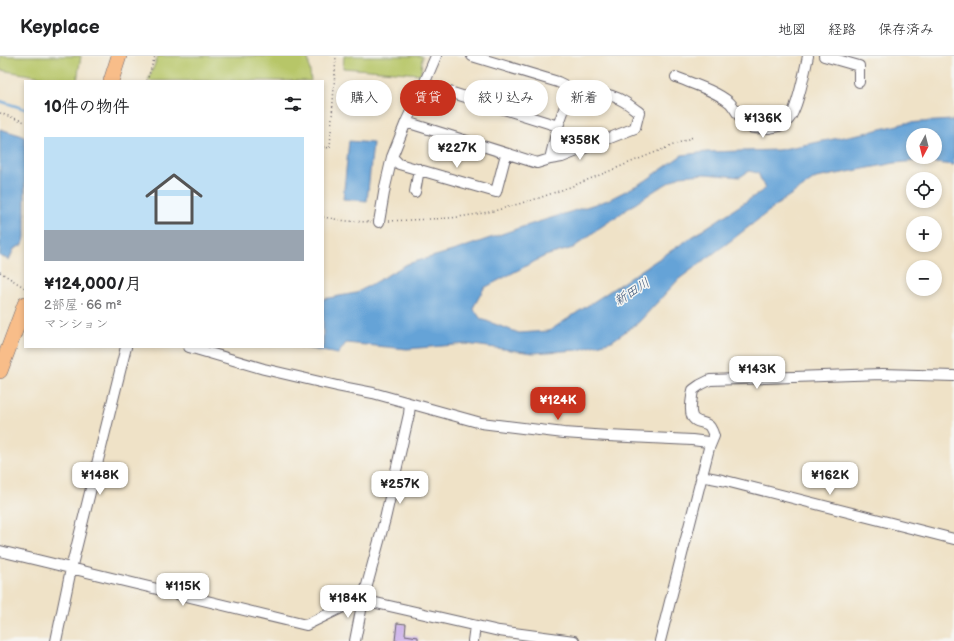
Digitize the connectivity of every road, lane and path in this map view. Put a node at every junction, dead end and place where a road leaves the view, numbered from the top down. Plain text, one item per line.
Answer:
1 (119, 56) edge
2 (155, 56) edge
3 (336, 56) edge
4 (436, 56) edge
5 (472, 56) edge
6 (808, 56) edge
7 (824, 56) edge
8 (676, 77) dead end
9 (111, 80) edge
10 (147, 80) edge
11 (426, 80) edge
12 (556, 81) edge
13 (859, 82) dead end
14 (456, 94) edge
15 (612, 96) edge
16 (0, 113) edge
17 (409, 116) edge
18 (562, 116) edge
19 (24, 122) edge
20 (406, 122) junction
21 (558, 126) junction
22 (693, 137) dead end
23 (324, 147) edge
24 (506, 154) junction
25 (392, 157) junction
26 (550, 159) junction
27 (419, 169) junction
28 (415, 192) dead end
29 (324, 217) edge
30 (379, 222) junction
31 (0, 272) edge
32 (24, 286) edge
33 (24, 307) edge
34 (126, 348) edge
35 (192, 348) edge
36 (0, 371) edge
37 (954, 376) edge
38 (410, 404) junction
39 (708, 448) junction
40 (701, 476) junction
41 (954, 539) edge
42 (0, 551) edge
43 (71, 569) junction
44 (363, 600) junction
45 (475, 626) junction
46 (499, 631) junction
47 (525, 638) edge
48 (56, 641) edge
49 (356, 641) edge
50 (473, 641) edge
51 (496, 641) edge
52 (574, 641) edge
53 (660, 641) edge

1 - 9 highway
2 - 10 path
3 - 23 path
4 - 11 street
5 - 12 street
6 - 8 street
7 - 13 street
14 - 21 street
15 - 26 street
16 - 19 path
17 - 20 street
18 - 21 street
20 - 24 street
20 - 25 street
21 - 26 street
22 - 30 path
24 - 26 street
24 - 27 street
25 - 27 street
25 - 30 street
27 - 28 street
29 - 30 path
31 - 32 path
33 - 36 highway
34 - 43 street
35 - 38 street
37 - 39 street
38 - 39 street
38 - 44 street
39 - 40 street
40 - 41 street
40 - 53 street
42 - 43 street
43 - 44 street
43 - 48 street
44 - 45 street
44 - 49 street
45 - 46 street
45 - 50 street
46 - 47 street
46 - 51 street
47 - 52 street

